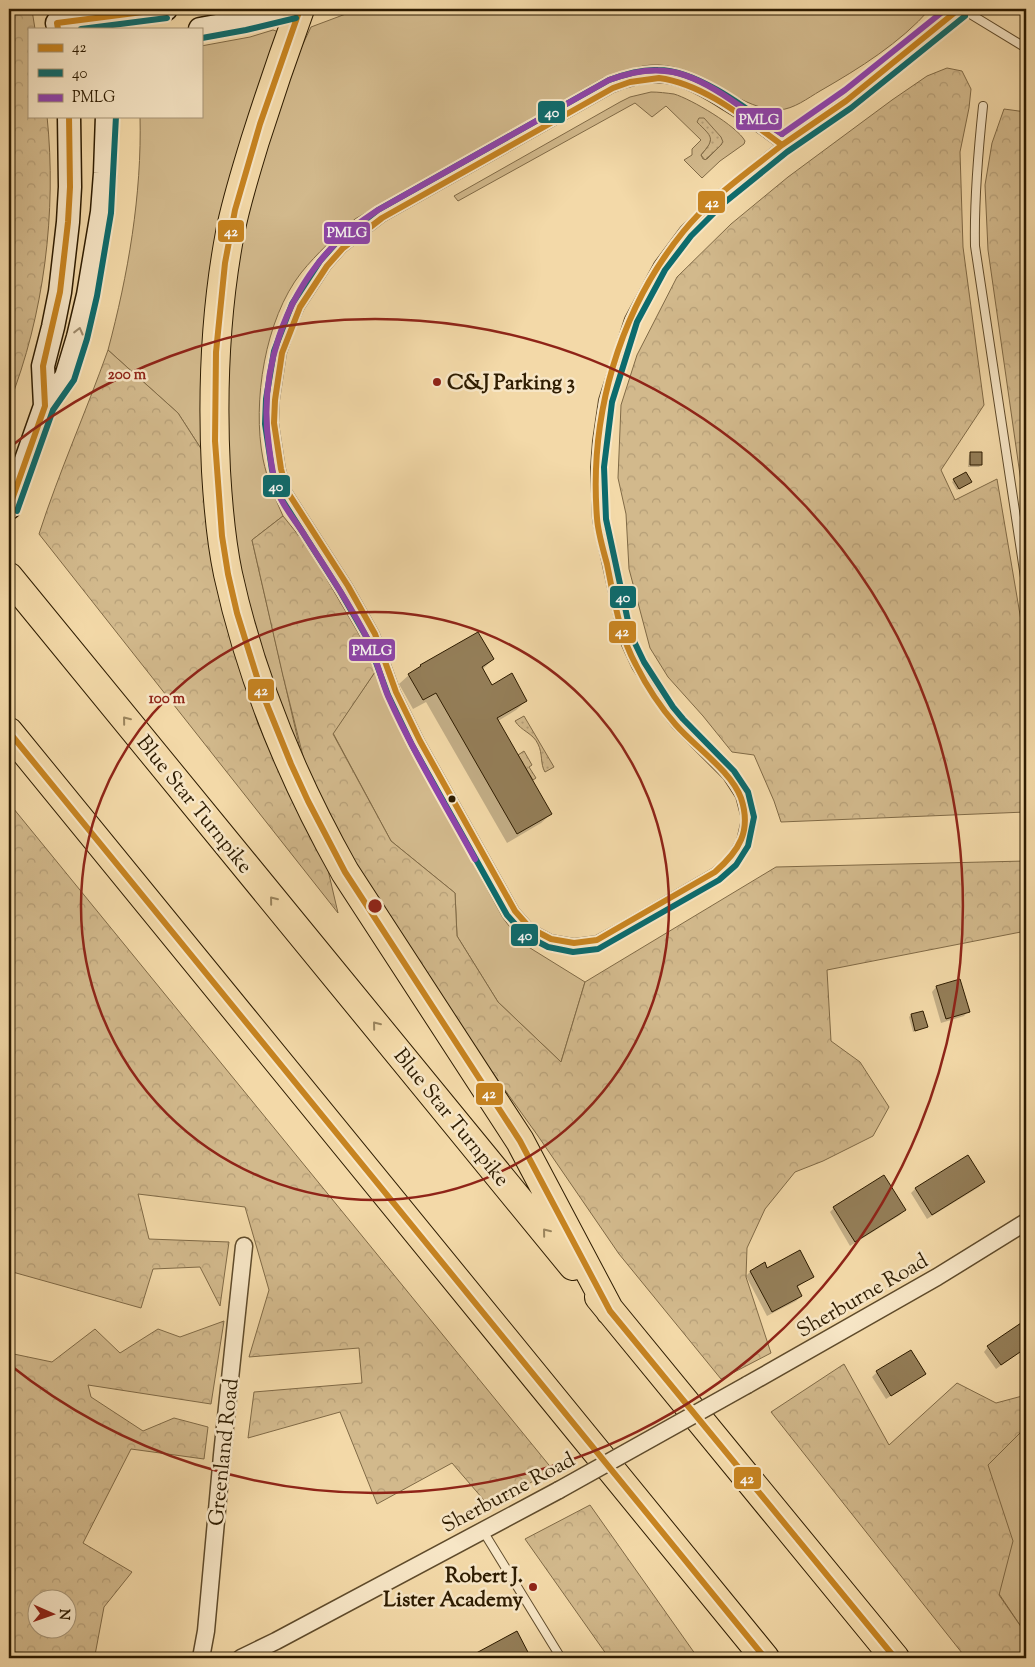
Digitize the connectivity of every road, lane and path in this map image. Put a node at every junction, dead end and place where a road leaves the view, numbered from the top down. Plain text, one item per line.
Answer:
1 (166, 9) edge
2 (294, 9) edge
3 (300, 9) edge
4 (960, 9) edge
5 (101, 18) edge
6 (57, 20) edge
7 (202, 29) edge
8 (1026, 48) edge
9 (984, 106) dead end
10 (69, 118) edge
11 (107, 118) edge
12 (782, 145) junction
13 (45, 406) junction
14 (11, 501) edge
15 (9, 577) edge
16 (1026, 584) edge
17 (9, 732) edge
18 (1026, 1222) edge
19 (244, 1246) dead end
20 (610, 1311) junction
21 (482, 1530) junction
22 (763, 1656) edge
23 (200, 1658) edge
24 (241, 1658) edge
25 (561, 1658) edge
26 (894, 1658) edge

1 - 5 main road
2 - 7 main road
3 - 20 highway
4 - 8 lane
4 - 12 lane
5 - 6 main road
9 - 16 lane
10 - 13 main road
13 -> 11 main road
12 - 12 lane
13 - 14 main road
20 -> 15 highway, Blue Star Turnpike
17 - 22 highway
18 - 21 street, Sherburne Road, bridge
19 - 23 street, Greenland Road
20 - 26 highway, Blue Star Turnpike
21 - 24 street, Sherburne Road
21 - 25 lane

